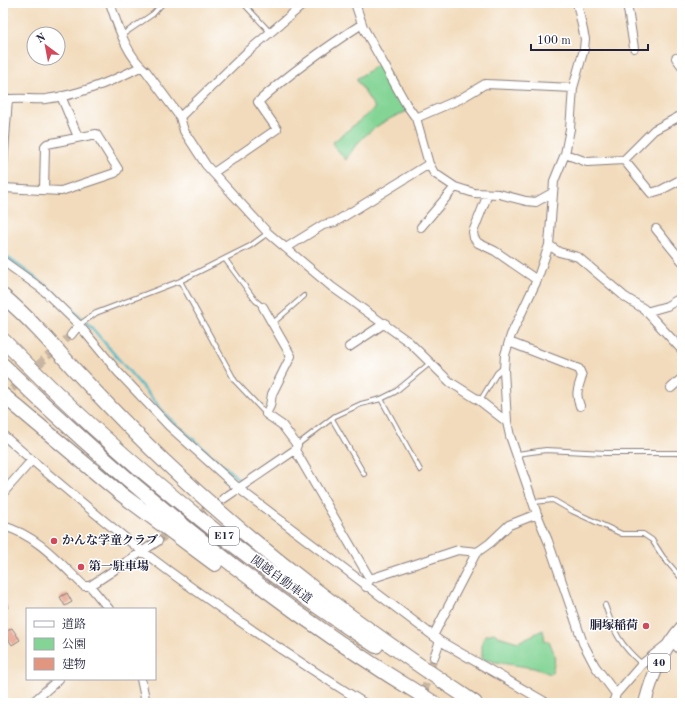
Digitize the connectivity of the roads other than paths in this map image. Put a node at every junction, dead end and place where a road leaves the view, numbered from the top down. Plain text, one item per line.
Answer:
1 (110, 3) edge
2 (163, 3) edge
3 (243, 3) edge
4 (305, 3) edge
5 (355, 3) edge
6 (577, 3) edge
7 (628, 3) edge
8 (362, 24) junction
9 (269, 31) junction
10 (121, 36) junction
11 (634, 48) dead end
12 (676, 58) dead end
13 (682, 66) edge
14 (140, 67) junction
15 (573, 88) junction
16 (61, 96) junction
17 (5, 100) edge
18 (682, 114) edge
19 (180, 118) junction
20 (416, 118) junction
21 (78, 137) junction
22 (565, 154) junction
23 (624, 160) junction
24 (3, 164) edge
25 (429, 164) junction
26 (212, 173) junction
27 (682, 179) edge
28 (455, 187) junction
29 (3, 188) edge
30 (44, 190) junction
31 (552, 193) junction
32 (488, 194) junction
33 (421, 227) dead end
34 (656, 229) dead end
35 (268, 233) junction
36 (549, 245) junction
37 (286, 248) junction
38 (225, 258) junction
39 (3, 261) edge
40 (682, 262) edge
41 (537, 280) junction
42 (180, 281) junction
43 (3, 296) edge
44 (304, 296) dead end
45 (682, 297) edge
46 (263, 307) joint
47 (646, 312) junction
48 (273, 323) junction
49 (385, 323) junction
50 (80, 324) junction
51 (71, 335) tunnel mouth
52 (3, 340) edge
53 (509, 342) junction
54 (349, 347) dead end
55 (682, 350) edge
56 (430, 363) junction
57 (3, 365) edge
58 (504, 366) junction
59 (682, 378) edge
60 (671, 388) dead end
61 (3, 395) edge
62 (381, 399) junction
63 (480, 401) junction
64 (580, 406) dead end
65 (266, 414) junction
66 (332, 419) junction
67 (507, 422) junction
68 (3, 435) edge
69 (296, 448) junction
70 (682, 453) edge
71 (517, 454) junction
72 (32, 460) junction
73 (420, 470) dead end
74 (364, 474) dead end
75 (238, 488) junction
76 (3, 493) edge
77 (223, 499) tunnel mouth
78 (534, 502) junction
79 (537, 514) junction
80 (3, 526) edge
81 (158, 541) tunnel mouth
82 (142, 551) junction
83 (478, 552) junction
84 (682, 579) edge
85 (368, 583) junction
86 (90, 586) junction
87 (605, 605) dead end
88 (108, 608) edge
89 (682, 627) edge
90 (436, 639) junction
91 (671, 641) junction
92 (682, 652) edge
93 (434, 657) tunnel mouth
94 (642, 664) junction
95 (58, 680) edge
96 (140, 680) edge
97 (616, 694) junction
98 (32, 703) edge
99 (146, 703) edge
100 (364, 703) edge
101 (424, 703) edge
102 (434, 703) edge
103 (468, 703) edge
104 (475, 703) edge
105 (547, 703) edge
106 (613, 703) edge
107 (645, 703) edge

1 - 10 street
2 - 10 lane
3 - 9 lane
4 - 9 street
5 - 8 street
6 - 15 street
7 - 11 street
8 - 20 street
8 - 26 street
9 - 19 street
10 - 14 street
12 - 13 street
14 - 16 street
14 - 19 street
15 - 20 street
15 - 22 street
16 - 17 street
16 - 21 street
17 - 24 street
18 - 23 street
19 - 26 street
20 - 25 street
21 - 30 street
21 - 30 street
22 - 23 street
22 - 31 street
23 - 27 street
25 - 28 street
25 - 37 street
26 - 35 street
28 - 32 street
28 - 33 street
29 - 30 street
31 - 32 street
31 - 36 street
32 - 41 street
34 - 40 street
35 - 37 street
35 - 38 lane
36 - 41 street
36 - 47 street
37 - 49 street
38 - 42 lane
38 - 46 lane
39 - 50 street
41 - 53 street
42 - 50 lane
42 - 65 lane
43 - 104 highway
44 - 48 lane
45 - 47 street
46 - 48 street
47 - 55 street
48 - 65 street
49 - 54 street
49 - 56 street
50 - 51 street
50 - 75 street
52 - 103 highway, 関越自動車道 / E17
53 - 58 street
53 - 64 street
56 - 62 lane
56 - 63 street
57 - 102 highway, 関越自動車道 / E17
58 - 63 lane
58 - 67 street
59 - 60 street
61 - 101 highway
62 - 66 lane
62 - 73 lane
63 - 67 street
65 - 69 street
66 - 69 lane
66 - 74 lane
67 - 71 street
68 - 72 street
69 - 75 street
69 - 85 street
70 - 71 lane
71 - 78 street
72 - 76 street
72 - 82 street
75 - 77 street
75 - 85 street
78 - 79 street
78 - 84 lane
79 - 83 street
79 - 97 street
80 - 86 street
81 - 82 street
82 - 86 street
82 - 100 street
83 - 85 street
83 - 90 street
85 - 90 street
86 - 88 street
87 - 94 lane
89 - 91 main road, 40
90 - 93 street
90 - 105 street
91 - 92 street
91 - 94 street
91 - 107 main road, 40
94 - 97 street
95 - 98 street
96 - 99 street
97 - 106 street

